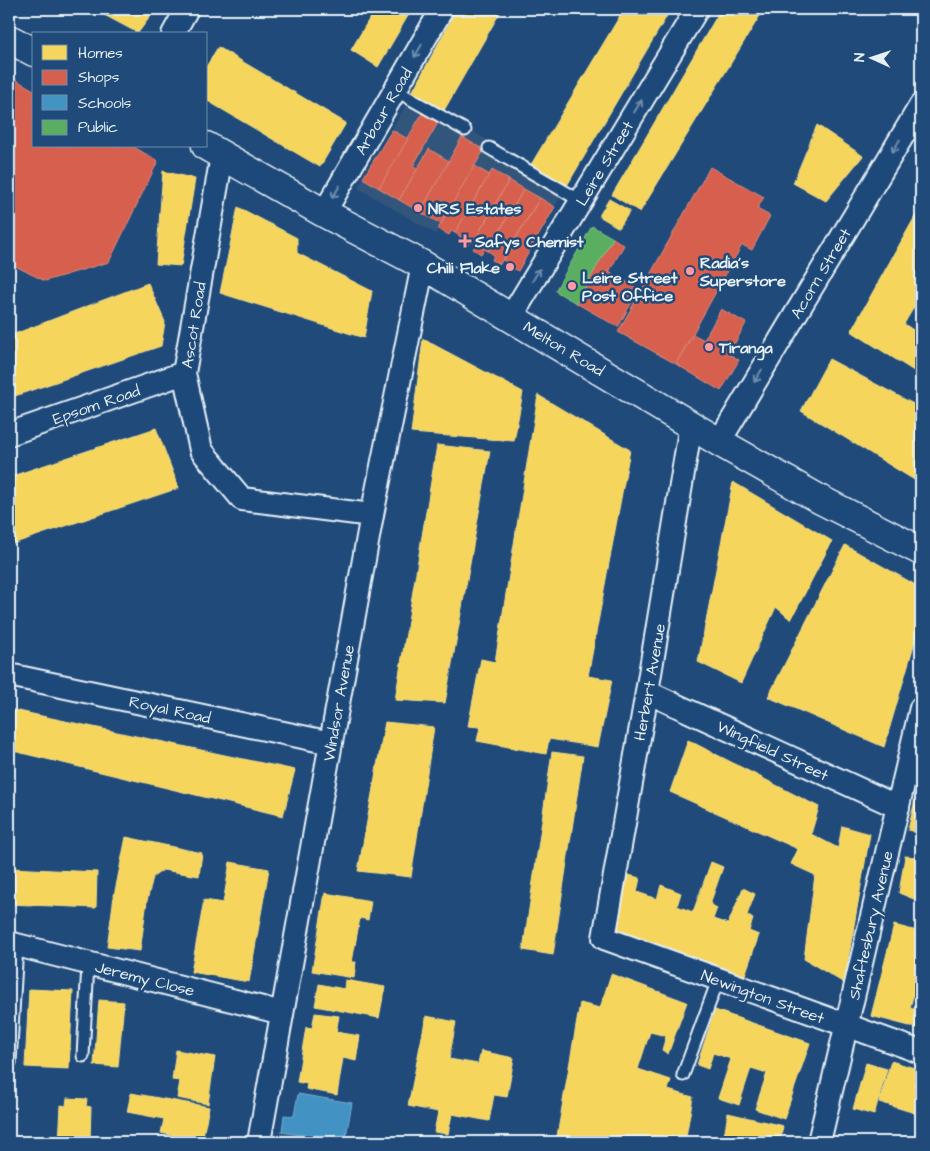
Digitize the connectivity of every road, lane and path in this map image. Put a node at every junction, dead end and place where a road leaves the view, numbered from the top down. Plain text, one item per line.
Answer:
1 (187, 9) edge
2 (442, 9) edge
3 (697, 9) edge
4 (174, 32) edge
5 (9, 39) edge
6 (32, 51) edge
7 (395, 90) junction
8 (921, 105) edge
9 (465, 130) dead end
10 (489, 148) dead end
11 (214, 151) edge
12 (581, 201) junction
13 (324, 212) junction
14 (423, 265) junction
15 (511, 317) junction
16 (184, 373) junction
17 (691, 424) junction
18 (9, 434) edge
19 (719, 442) junction
20 (372, 515) junction
21 (921, 551) edge
22 (9, 675) edge
23 (647, 692) junction
24 (921, 708) edge
25 (331, 743) junction
26 (898, 807) junction
27 (604, 938) joint
28 (13, 944) edge
29 (88, 964) junction
30 (718, 980) junction
31 (282, 1013) junction
32 (846, 1027) junction
33 (921, 1052) edge
34 (83, 1056) dead end
35 (10, 1063) edge
36 (683, 1075) dead end
37 (259, 1142) edge
38 (819, 1142) edge

1 - 4 street
2 -> 7 street, Arbour Road
12 -> 3 street, Leire Street
5 - 6 main road
7 - 9 lane
7 -> 13 street, Arbour Road
8 -> 19 street, Acorn Street
10 - 12 lane
11 - 13 main road, Melton Road
11 - 16 street, Ascot Road
15 -> 12 street, Leire Street
13 - 14 main road, Melton Road
14 - 15 main road, Melton Road
14 - 20 street, Windsor Avenue
15 - 17 main road, Melton Road
16 - 18 street, Epsom Road
16 - 20 street, Ascot Road
17 - 19 main road, Melton Road
17 - 23 street, Herbert Avenue
19 - 21 main road, Melton Road
20 - 25 street, Windsor Avenue
22 - 25 street, Royal Road
23 - 26 street, Wingfield Street
23 - 27 street, Herbert Avenue
24 - 26 street, Shaftesbury Avenue
25 - 31 street, Windsor Avenue
26 - 32 street, Shaftesbury Avenue
27 - 30 street, Newington Street
28 - 29 street, Jeremy Close
28 - 35 lane
29 - 31 street, Jeremy Close
29 - 34 lane
30 - 32 street, Newington Street
30 - 36 lane
31 - 37 street, Windsor Avenue
32 - 33 street, Newington Street
32 - 38 street, Shaftesbury Avenue

